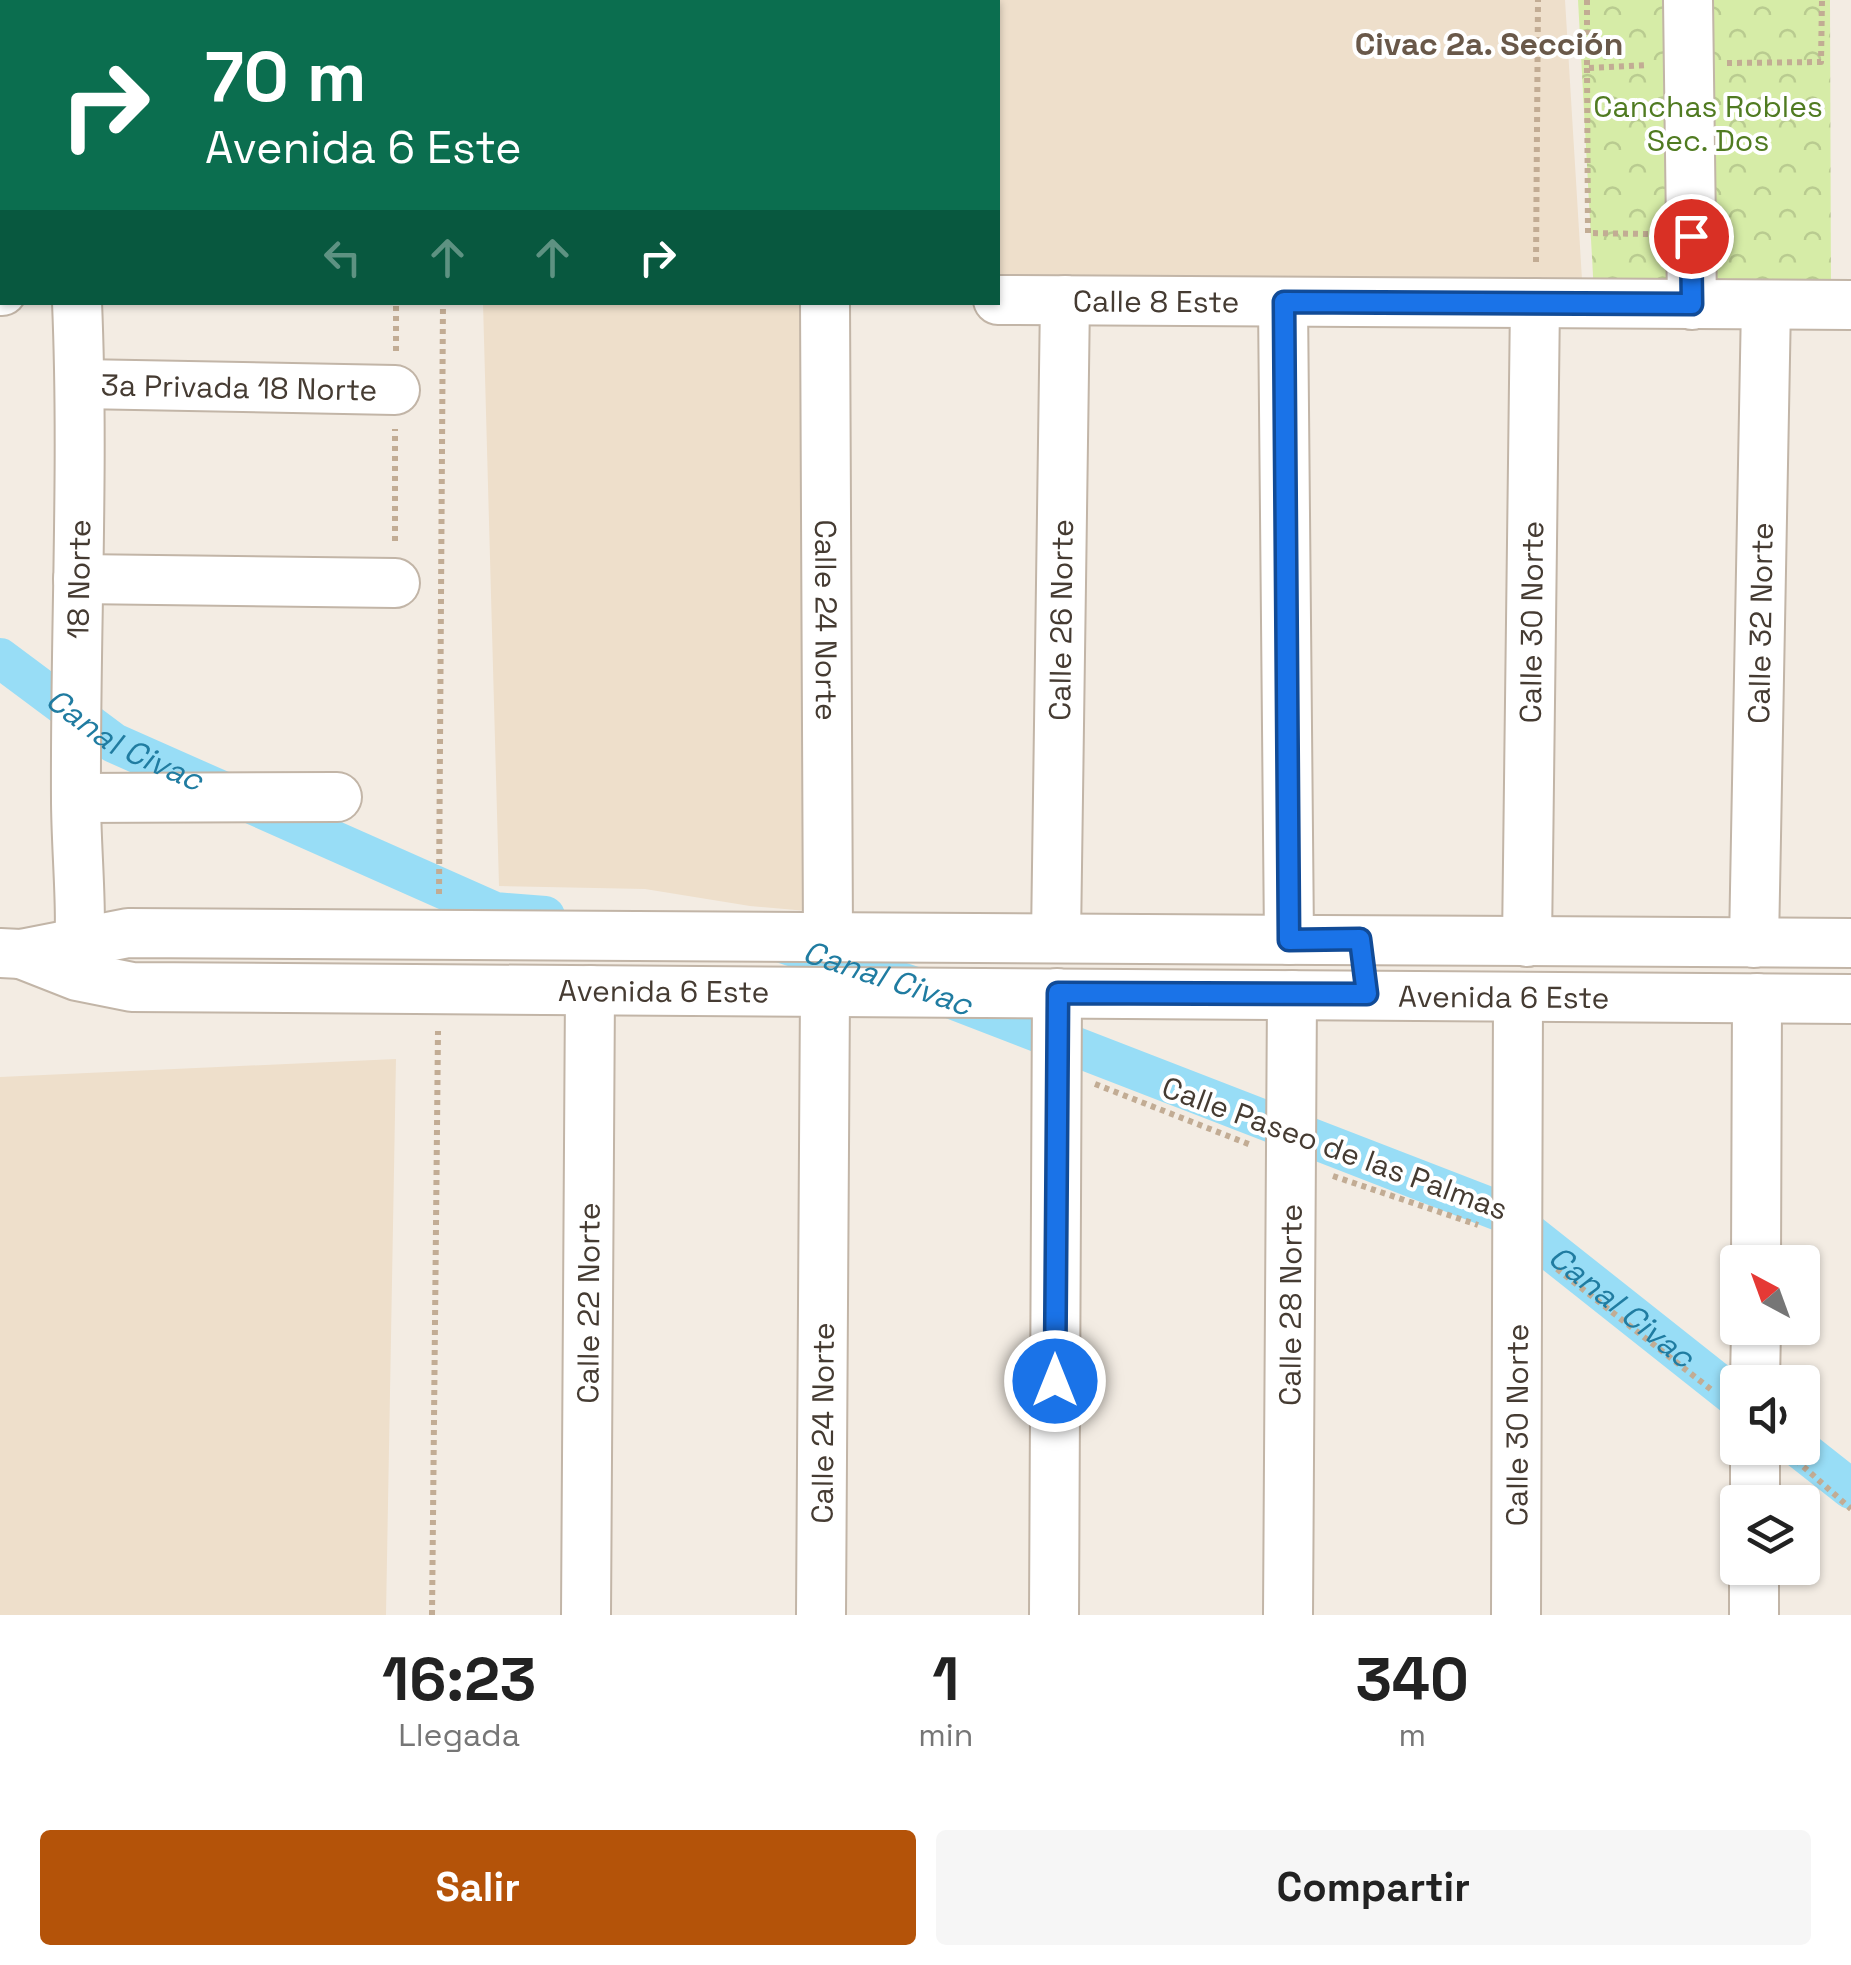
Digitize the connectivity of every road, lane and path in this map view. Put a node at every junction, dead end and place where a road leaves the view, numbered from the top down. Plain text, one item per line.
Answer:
1 (1538, 0) edge
2 (1587, 0) edge
3 (1688, 0) edge
4 (1822, 0) edge
5 (1821, 62) dead end
6 (1665, 64) dead end
7 (1587, 68) junction
8 (1655, 234) dead end
9 (1000, 300) edge
10 (1064, 300) junction
11 (1284, 302) junction
12 (1535, 304) junction
13 (1692, 304) junction
14 (78, 305) edge
15 (396, 305) edge
16 (825, 305) edge
17 (1766, 305) junction
18 (1851, 306) edge
19 (80, 384) junction
20 (396, 390) junction
21 (78, 579) junction
22 (395, 583) joint
23 (337, 797) dead end
24 (76, 798) junction
25 (523, 935) junction
26 (828, 938) junction
27 (1056, 938) junction
28 (1289, 940) junction
29 (1376, 940) junction
30 (1527, 942) junction
31 (1754, 943) junction
32 (1851, 943) edge
33 (11, 953) edge
34 (79, 959) junction
35 (524, 990) junction
36 (590, 990) junction
37 (825, 992) junction
38 (1058, 993) junction
39 (1292, 995) junction
40 (1384, 995) junction
41 (1518, 997) junction
42 (1757, 998) junction
43 (1851, 998) edge
44 (1057, 1068) junction
45 (1291, 1161) junction
46 (1519, 1239) junction
47 (1756, 1245) edge
48 (1720, 1377) edge
49 (1801, 1465) edge
50 (1851, 1509) edge
51 (1754, 1585) edge
52 (586, 1615) edge
53 (821, 1615) edge
54 (1054, 1615) edge
55 (1288, 1615) edge
56 (1516, 1615) edge
57 (1754, 1615) edge

1 - 12 path
2 - 7 path
3 - 13 street
4 - 5 path
6 - 7 path
7 - 8 path
9 - 10 street, Calle 8 Este
10 - 11 street, Calle 8 Este
10 - 27 street, Calle 26 Norte
11 - 12 street, Calle 8 Este
11 - 28 street
12 - 13 street, Calle 8 Este
12 - 30 street, Calle 30 Norte
13 - 17 street, Calle 8 Este
14 - 19 street, 18 Norte
15 - 20 path
16 - 26 street, Calle 24 Norte
17 - 18 street, Calle 8 Este
17 - 31 street, Calle 32 Norte
19 - 20 street, 3a Privada 18 Norte
19 - 21 street, 18 Norte
20 - 22 path
21 - 22 street
21 - 24 street, 18 Norte
23 - 24 street
24 - 34 street, 18 Norte
25 - 26 street, Avenida 6 Este
25 - 34 street, Avenida 6 Este
25 - 35 street
26 - 27 street, Avenida 6 Este
27 - 28 street, Avenida 6 Este
28 - 29 street, Avenida 6 Este
29 - 30 street, Avenida 6 Este
29 - 40 street
30 - 31 street, Avenida 6 Este
31 - 32 street, Avenida 6 Este
33 - 34 street, Avenida 6 Este
34 - 35 street, Avenida 6 Este
35 - 36 street, Avenida 6 Este
36 - 37 street, Avenida 6 Este
36 - 52 street, Calle 22 Norte
37 - 38 street, Avenida 6 Este
37 - 53 street, Calle 24 Norte
38 - 39 street, Avenida 6 Este
38 - 44 street
39 - 40 street, Avenida 6 Este
39 - 45 street, Calle 28 Norte
40 - 41 street, Avenida 6 Este
41 - 42 street, Avenida 6 Este
41 - 46 street, Calle 30 Norte
42 - 43 street, Avenida 6 Este
42 - 47 street
44 - 45 path, Calle Paseo de las Palmas
44 - 54 street
45 - 46 path, Calle Paseo de las Palmas
45 - 55 street, Calle 28 Norte
46 - 48 path, Calle Paseo de las Palmas
46 - 56 street, Calle 30 Norte
49 - 50 path
51 - 57 street

